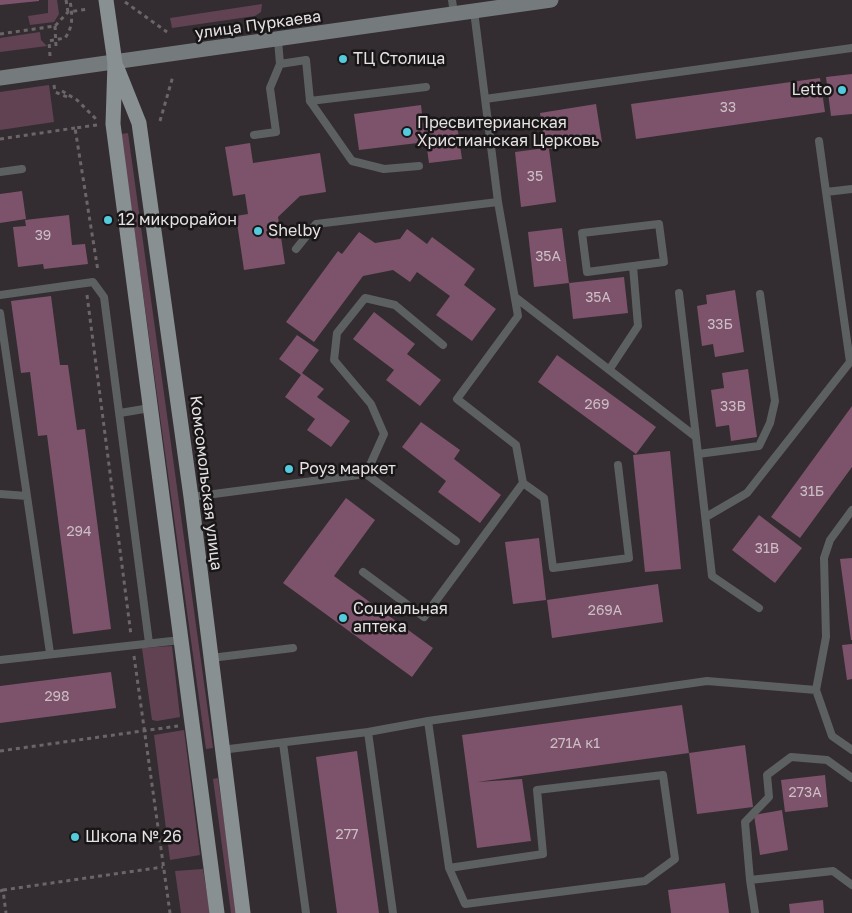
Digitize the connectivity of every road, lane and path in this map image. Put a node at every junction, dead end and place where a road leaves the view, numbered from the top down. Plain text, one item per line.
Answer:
1 (68, 0) edge
2 (106, 0) edge
3 (551, 0) edge
4 (125, 2) dead end
5 (453, 7) edge
6 (88, 9) dead end
7 (69, 11) junction
8 (474, 11) junction
9 (54, 26) junction
10 (167, 32) dead end
11 (0, 34) edge
12 (55, 40) junction
13 (278, 40) junction
14 (48, 41) dead end
15 (56, 47) dead end
16 (852, 48) edge
17 (115, 63) junction
18 (280, 64) junction
19 (173, 76) dead end
20 (0, 78) edge
21 (426, 86) dead end
22 (485, 100) junction
23 (310, 101) junction
24 (160, 121) dead end
25 (75, 128) dead end
26 (254, 135) dead end
27 (0, 139) edge
28 (819, 141) dead end
29 (419, 166) dead end
30 (22, 170) dead end
31 (0, 172) edge
32 (852, 189) edge
33 (826, 192) junction
34 (498, 202) junction
35 (296, 249) dead end
36 (633, 266) junction
37 (679, 293) dead end
38 (760, 294) dead end
39 (0, 295) edge
40 (515, 297) junction
41 (0, 313) edge
42 (443, 345) dead end
43 (609, 370) junction
44 (150, 408) junction
45 (120, 413) junction
46 (696, 437) junction
47 (698, 454) junction
48 (618, 465) dead end
49 (366, 474) junction
50 (523, 483) junction
51 (0, 494) edge
52 (27, 496) junction
53 (191, 498) junction
54 (852, 510) edge
55 (706, 518) junction
56 (456, 541) dead end
57 (363, 572) dead end
58 (759, 608) dead end
59 (181, 640) junction
60 (149, 643) junction
61 (293, 648) dead end
62 (50, 653) junction
63 (210, 658) junction
64 (0, 660) edge
65 (816, 690) junction
66 (428, 721) junction
67 (182, 726) dead end
68 (368, 732) junction
69 (283, 743) junction
70 (221, 750) junction
71 (852, 750) edge
72 (0, 752) edge
73 (852, 778) edge
74 (163, 867) dead end
75 (449, 868) junction
76 (750, 880) junction
77 (852, 885) edge
78 (2, 891) edge
79 (6, 913) edge
80 (217, 913) edge
81 (243, 913) edge
82 (306, 913) edge
83 (393, 913) edge
84 (755, 913) edge

1 - 7 path
2 - 17 main road, Комсомольская улица
3 - 8 main road, улица Пуркаева
4 - 10 path
5 - 8 main road, улица Пуркаева
5 - 13 main road, улица Пуркаева
6 - 7 path
7 - 9 path
7 - 12 path
8 - 22 lane
9 - 11 path
9 - 12 path
12 - 14 path
12 - 15 path
13 - 17 main road, улица Пуркаева
13 - 18 lane
16 - 22 lane
17 - 20 main road, улица Пуркаева
17 - 44 main road, Комсомольская улица
17 - 53 main road, Комсомольская улица
18 - 23 lane
18 - 26 lane
19 - 24 path
21 - 23 lane
22 - 34 lane
23 - 29 lane
25 - 27 path
28 - 33 lane
30 - 31 lane
32 - 33 lane
33 - 55 lane
34 - 35 lane
34 - 40 lane
36 - 36 lane
36 - 43 lane
37 - 46 lane
38 - 47 lane
39 - 45 lane
40 - 43 lane
40 - 50 lane
41 - 52 lane
42 - 49 lane
43 - 46 lane
44 - 45 lane
44 - 59 main road, Комсомольская улица
45 - 60 lane
46 - 47 lane
47 - 55 lane
48 - 50 lane
49 - 53 lane
49 - 56 lane
50 - 57 lane
51 - 52 lane
52 - 62 lane
53 - 63 main road, Комсомольская улица
54 - 65 lane
55 - 58 lane
59 - 60 lane
59 - 80 main road, Комсомольская улица
60 - 62 lane
61 - 63 lane
62 - 64 lane
63 - 70 main road, Комсомольская улица
65 - 66 lane
65 - 71 lane
66 - 68 lane
66 - 75 lane
67 - 72 path
68 - 69 lane
68 - 83 lane
69 - 70 lane
69 - 82 lane
70 - 81 main road, Комсомольская улица
73 - 76 lane
74 - 78 path
75 - 75 lane
76 - 77 lane
76 - 84 lane
78 - 79 path

